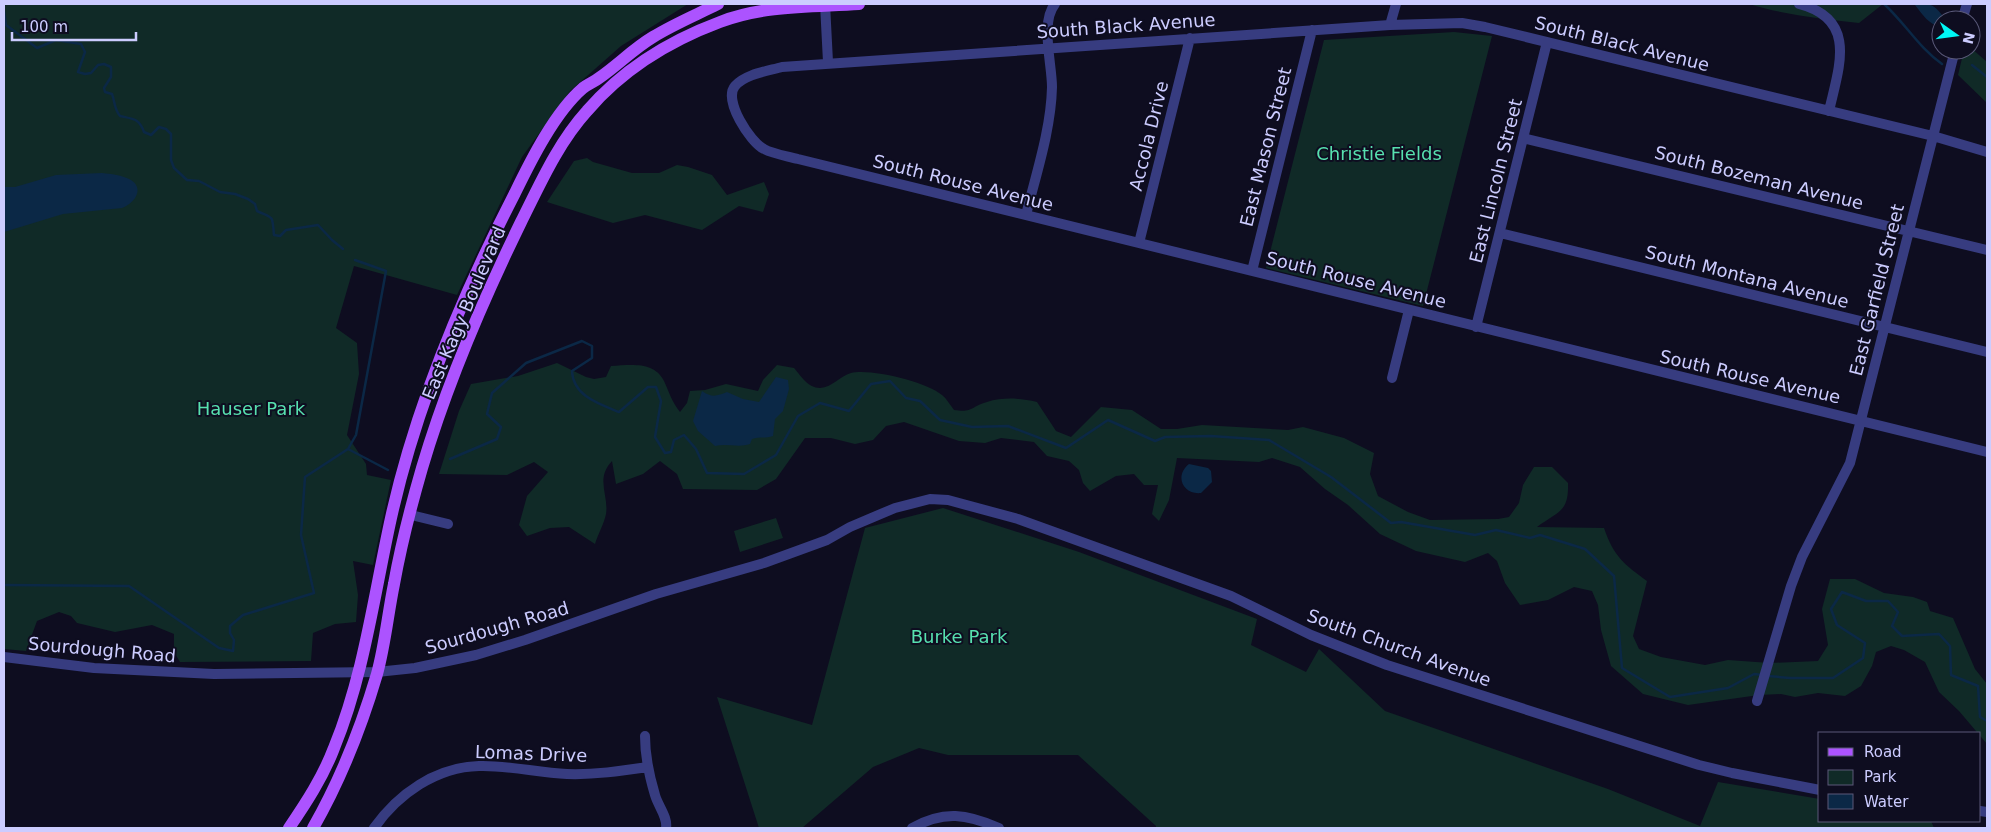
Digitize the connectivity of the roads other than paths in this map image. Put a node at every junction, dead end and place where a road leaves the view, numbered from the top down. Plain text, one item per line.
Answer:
1 (718, 4) edge
2 (859, 4) edge
3 (1055, 4) edge
4 (1396, 4) edge
5 (1799, 4) edge
6 (825, 5) edge
7 (1390, 25) junction
8 (1312, 30) junction
9 (1190, 38) junction
10 (1547, 42) junction
11 (1049, 48) junction
12 (1952, 60) edge
13 (828, 62) junction
14 (1828, 111) junction
15 (736, 112) joint
16 (1933, 136) junction
17 (1523, 138) junction
18 (1987, 152) edge
19 (1026, 215) junction
20 (1909, 232) junction
21 (1500, 233) junction
22 (1139, 243) junction
23 (1987, 250) edge
24 (1252, 271) junction
25 (1409, 310) junction
26 (1476, 327) junction
27 (1884, 327) junction
28 (1987, 352) edge
29 (1392, 378) dead end
30 (1860, 420) junction
31 (1987, 452) edge
32 (948, 500) joint
33 (410, 515) junction
34 (448, 524) dead end
35 (4, 657) edge
36 (359, 672) junction
37 (377, 672) junction
38 (1757, 701) dead end
39 (645, 736) dead end
40 (648, 767) junction
41 (1818, 790) edge
42 (289, 828) edge
43 (313, 828) edge
44 (374, 828) edge
45 (666, 828) edge
46 (912, 828) edge
47 (999, 828) edge

1 - 36 main road, East Kagy Boulevard
2 - 6 main road, East Kagy Boulevard
3 - 11 street
4 - 7 street
5 - 14 street
6 - 13 street
6 - 33 main road, East Kagy Boulevard
7 - 8 street, South Black Avenue
7 - 10 street, South Black Avenue
8 - 9 street, South Black Avenue
8 - 24 street, East Mason Street
9 - 11 street, South Black Avenue
9 - 22 street, Accola Drive
10 - 14 street, South Black Avenue
10 - 17 street, East Lincoln Street
11 - 13 street, South Black Avenue
11 - 19 street
12 - 16 street, East Garfield Street
13 - 15 street, South Black Avenue
14 - 16 street, South Black Avenue
15 - 19 street, South Rouse Avenue
16 - 18 street, South Black Avenue
16 - 20 street, East Garfield Street
17 - 20 street, South Bozeman Avenue
17 - 21 street, East Lincoln Street
19 - 22 street, South Rouse Avenue
20 - 23 street, South Bozeman Avenue
20 - 27 street, East Garfield Street
21 - 26 street, East Lincoln Street
21 - 27 street, South Montana Avenue
22 - 24 street, South Rouse Avenue
24 - 25 street, South Rouse Avenue
25 - 26 street, South Rouse Avenue
25 - 29 street
26 - 30 street, South Rouse Avenue
27 - 28 street, South Montana Avenue
27 - 30 street, East Garfield Street
30 - 31 street, South Rouse Avenue
30 - 38 street, East Garfield Street
32 - 37 street, Sourdough Road
32 - 41 street, South Church Avenue
33 - 34 street
33 - 37 main road, East Kagy Boulevard
35 - 36 street, Sourdough Road
36 - 37 street, Sourdough Road
36 - 42 main road, East Kagy Boulevard
37 - 43 main road, East Kagy Boulevard
39 - 40 street
40 - 44 street, Lomas Drive
40 - 45 street
46 - 47 street

